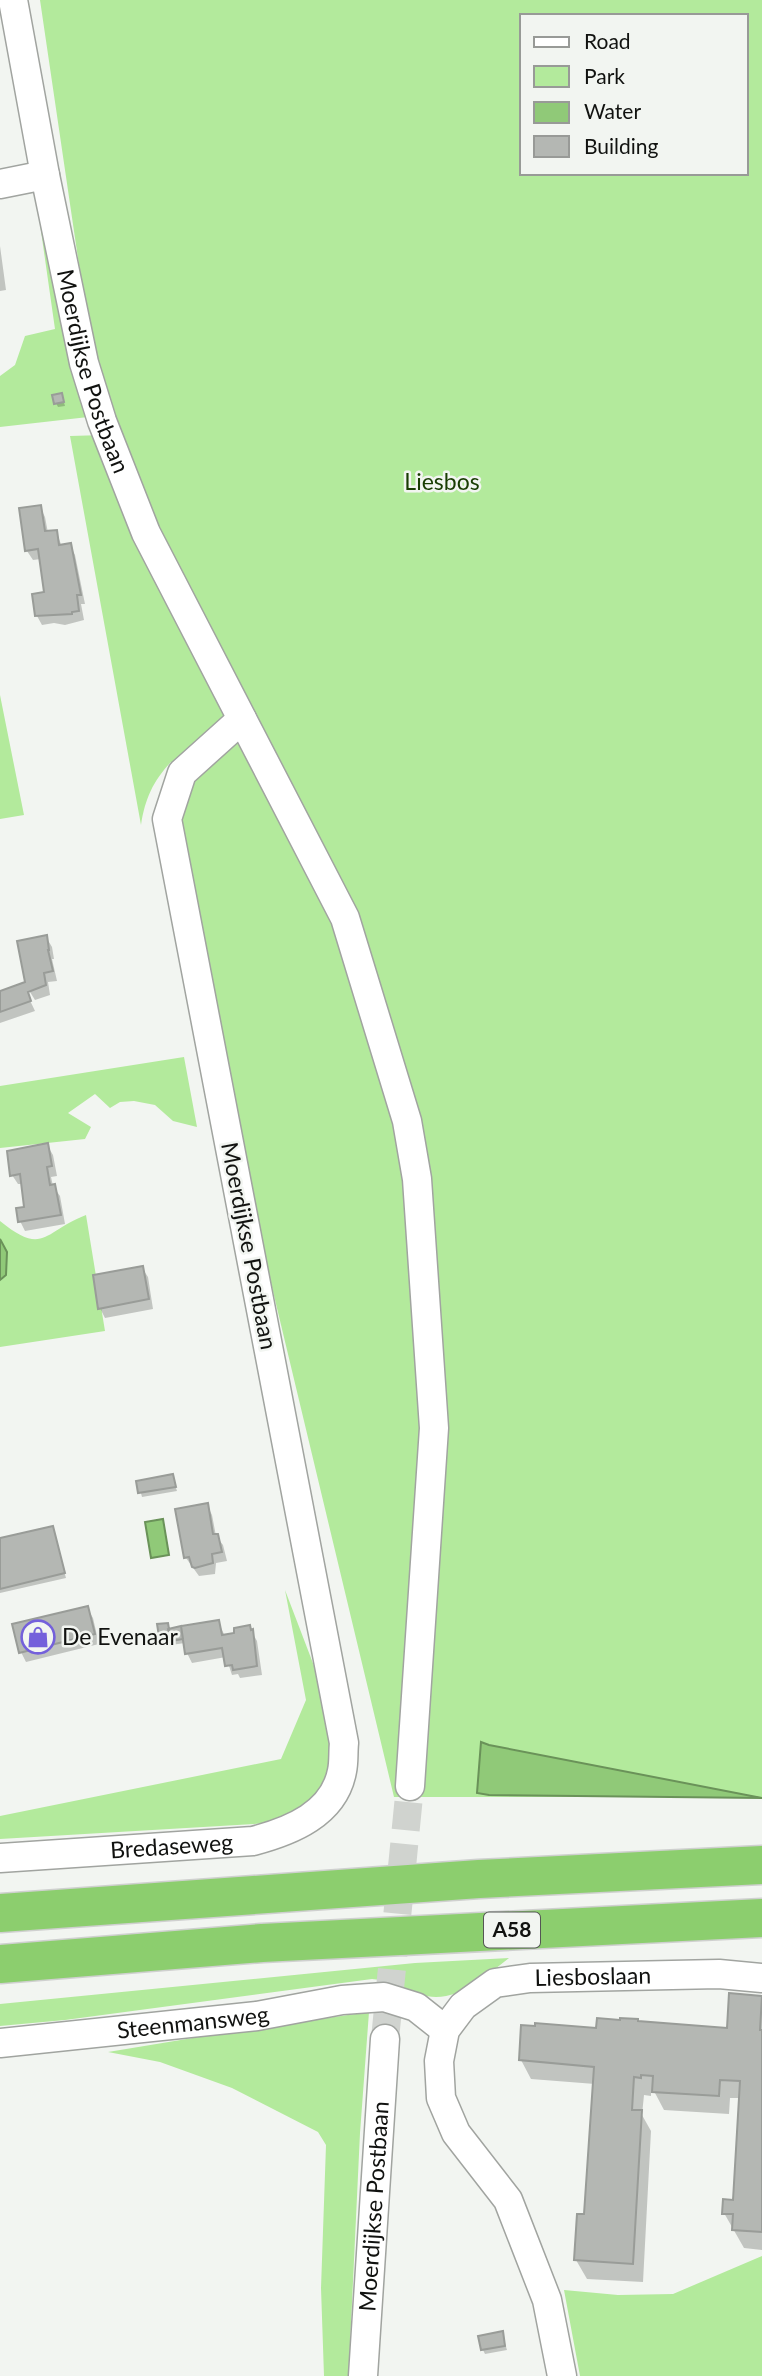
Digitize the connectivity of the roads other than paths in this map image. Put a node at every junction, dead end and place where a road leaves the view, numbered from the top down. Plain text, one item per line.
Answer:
1 (13, 0) edge
2 (45, 175) junction
3 (0, 184) edge
4 (242, 719) junction
5 (410, 1786) tunnel mouth
6 (331, 1799) joint
7 (0, 1857) edge
8 (762, 1865) edge
9 (0, 1906) edge
10 (44, 1910) junction
11 (0, 1913) edge
12 (762, 1918) edge
13 (0, 1964) edge
14 (762, 1978) edge
15 (445, 2030) junction
16 (385, 2039) tunnel mouth
17 (0, 2043) edge
18 (363, 2376) edge
19 (562, 2376) edge

1 - 2 street, Moerdijkse Postbaan
2 - 3 street
2 - 4 street, Moerdijkse Postbaan
4 - 5 street, Moerdijkse Postbaan
4 - 6 street, Moerdijkse Postbaan
6 - 7 street, Bredaseweg
8 - 10 highway, A58
9 - 10 highway, A58
10 - 11 highway, A58
12 - 13 highway, A58
14 - 15 street, Liesboslaan
15 - 17 street, Steenmansweg
15 - 19 street
16 - 18 street, Moerdijkse Postbaan

